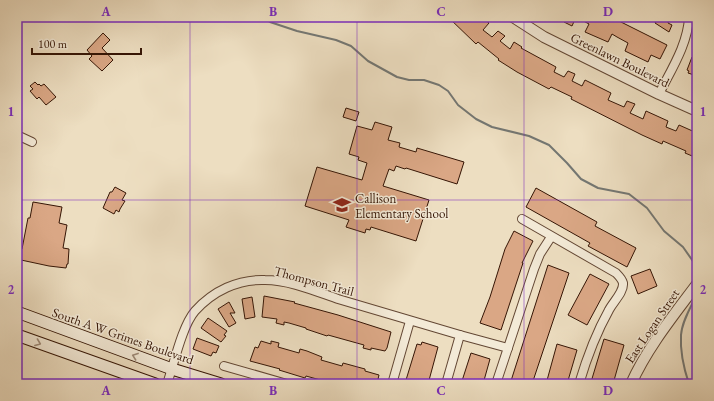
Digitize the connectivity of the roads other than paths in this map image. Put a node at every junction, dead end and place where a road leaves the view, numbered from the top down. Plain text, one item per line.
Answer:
1 (513, 17) edge
2 (689, 17) edge
3 (659, 94) junction
4 (697, 111) edge
5 (17, 135) edge
6 (32, 142) dead end
7 (522, 219) dead end
8 (551, 237) junction
9 (697, 284) edge
10 (17, 312) edge
11 (410, 321) junction
12 (460, 334) junction
13 (17, 335) edge
14 (508, 348) junction
15 (224, 366) dead end
16 (172, 369) junction
17 (155, 384) edge
18 (167, 384) edge
19 (221, 384) edge
20 (287, 384) edge
21 (392, 384) edge
22 (446, 384) edge
23 (496, 384) edge
24 (579, 384) edge
25 (631, 384) edge

1 - 3 street, Greenlawn Boulevard
2 - 3 street
3 - 4 street, Greenlawn Boulevard
5 - 6 street
7 - 8 street
8 - 14 street
8 - 24 street
9 - 25 street, East Logan Street
16 -> 10 main road, South A W Grimes Boulevard
11 - 12 street, Thompson Trail
11 - 16 street, Thompson Trail
11 - 21 street
12 - 14 street, Thompson Trail
12 - 22 street
13 -> 17 main road
14 - 23 street
15 - 20 street
16 - 18 street, Thompson Trail
16 - 19 main road, South A W Grimes Boulevard

